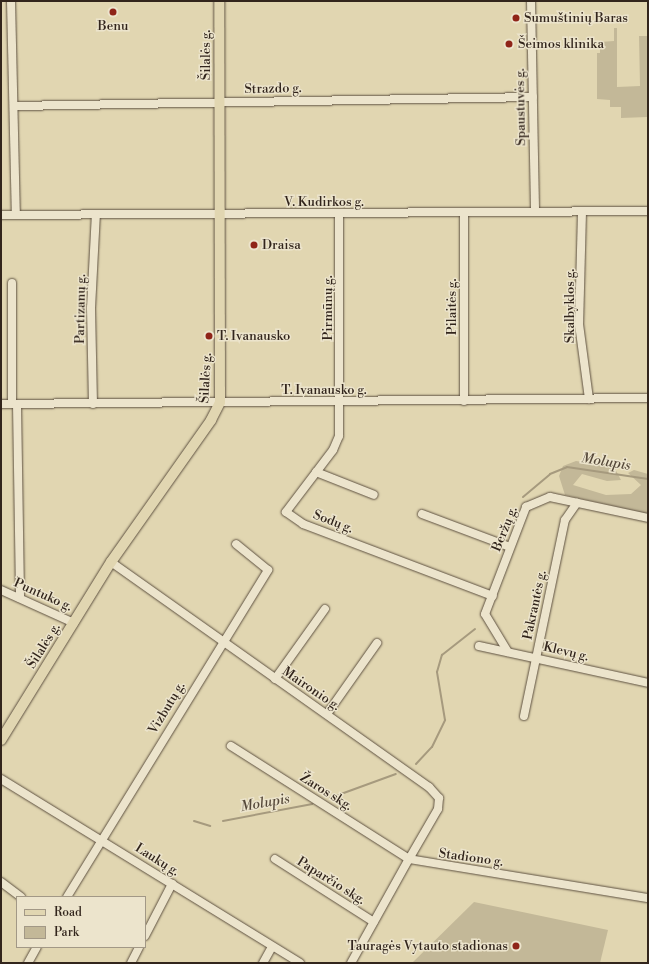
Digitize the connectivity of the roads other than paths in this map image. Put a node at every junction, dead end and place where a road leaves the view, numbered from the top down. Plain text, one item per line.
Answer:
1 (11, 1) edge
2 (219, 1) edge
3 (531, 1) edge
4 (533, 97) junction
5 (219, 102) junction
6 (14, 106) junction
7 (648, 211) edge
8 (464, 212) junction
9 (535, 212) junction
10 (582, 212) junction
11 (16, 214) junction
12 (96, 214) junction
13 (219, 214) junction
14 (339, 214) junction
15 (1, 215) edge
16 (12, 283) dead end
17 (648, 398) edge
18 (589, 399) junction
19 (464, 401) junction
20 (220, 402) junction
21 (340, 402) junction
22 (1, 404) edge
23 (15, 404) junction
24 (92, 404) junction
25 (316, 472) junction
26 (374, 495) dead end
27 (577, 503) junction
28 (422, 514) dead end
29 (648, 518) edge
30 (236, 544) dead end
31 (510, 547) junction
32 (111, 562) junction
33 (1, 590) edge
34 (493, 596) junction
35 (20, 598) junction
36 (325, 609) dead end
37 (74, 623) junction
38 (221, 642) junction
39 (377, 643) dead end
40 (479, 646) dead end
41 (508, 652) junction
42 (536, 658) junction
43 (275, 679) junction
44 (648, 683) edge
45 (327, 714) junction
46 (524, 716) dead end
47 (1, 740) edge
48 (231, 746) dead end
49 (1, 778) edge
50 (101, 839) junction
51 (409, 858) junction
52 (275, 859) dead end
53 (1, 882) edge
54 (172, 884) junction
55 (20, 896) edge
56 (68, 896) edge
57 (648, 898) edge
58 (374, 922) junction
59 (146, 934) edge
60 (272, 947) junction
61 (36, 948) edge
62 (138, 948) edge
63 (28, 963) edge
64 (131, 963) edge
65 (263, 963) edge
66 (300, 963) edge
67 (351, 963) edge

1 - 6 street
2 - 5 main road, Šilalės g.
3 - 4 street, Spaustuvės g.
4 - 5 street, Strazdo g.
4 - 9 street, Spaustuvės g.
5 - 6 street, Strazdo g.
5 - 13 main road, Šilalės g.
6 - 11 street
7 - 10 street, V. Kudirkos g.
8 - 9 street, V. Kudirkos g.
8 - 14 street, V. Kudirkos g.
8 - 19 street, Pilaitės g.
9 - 10 street, V. Kudirkos g.
10 - 18 street, Skalbyklos g.
11 - 12 street, V. Kudirkos g.
11 - 15 street, V. Kudirkos g.
12 - 13 street, V. Kudirkos g.
12 - 24 street, Partizanų g.
13 - 14 street, V. Kudirkos g.
13 - 20 main road, Šilalės g.
14 - 21 street, Pirmūnų g.
16 - 23 street
17 - 18 street, T. Ivanausko g.
18 - 19 street, T. Ivanausko g.
19 - 21 street, T. Ivanausko g.
20 - 21 street, T. Ivanausko g.
20 - 24 street, T. Ivanausko g.
20 - 32 main road, Šilalės g.
21 - 25 street, Sodų g.
22 - 23 street, T. Ivanausko g.
23 - 24 street, T. Ivanausko g.
23 - 35 street
25 - 26 street
25 - 34 street, Sodų g.
27 - 29 street, Beržų g.
27 - 31 street, Beržų g.
27 - 42 street, Pakrantės g.
28 - 31 street
30 - 38 street, Vizbutų g.
31 - 34 street, Beržų g.
32 - 37 main road, Šilalės g.
32 - 38 street, Maironio g.
33 - 35 street, Puntuko g.
34 - 41 street, Beržų g.
35 - 37 street, Puntuko g.
36 - 43 street
37 - 47 main road, Šilalės g.
38 - 43 street, Maironio g.
38 - 50 street, Vizbutų g.
39 - 45 street
40 - 41 street, Klevų g.
41 - 42 street, Klevų g.
42 - 44 street, Klevų g.
42 - 46 street, Pakrantės g.
43 - 45 street, Maironio g.
45 - 51 street, Maironio g.
48 - 51 street, Žaros skg.
49 - 50 street, Laukų g.
50 - 54 street, Laukų g.
50 - 56 street, Vizbutų g.
51 - 57 street, Stadiono g.
51 - 58 street
52 - 58 street, Paparčio skg.
53 - 55 street
54 - 59 street
54 - 60 street, Laukų g.
58 - 67 street
60 - 65 street
60 - 66 street, Laukų g.
61 - 63 street
62 - 64 street

